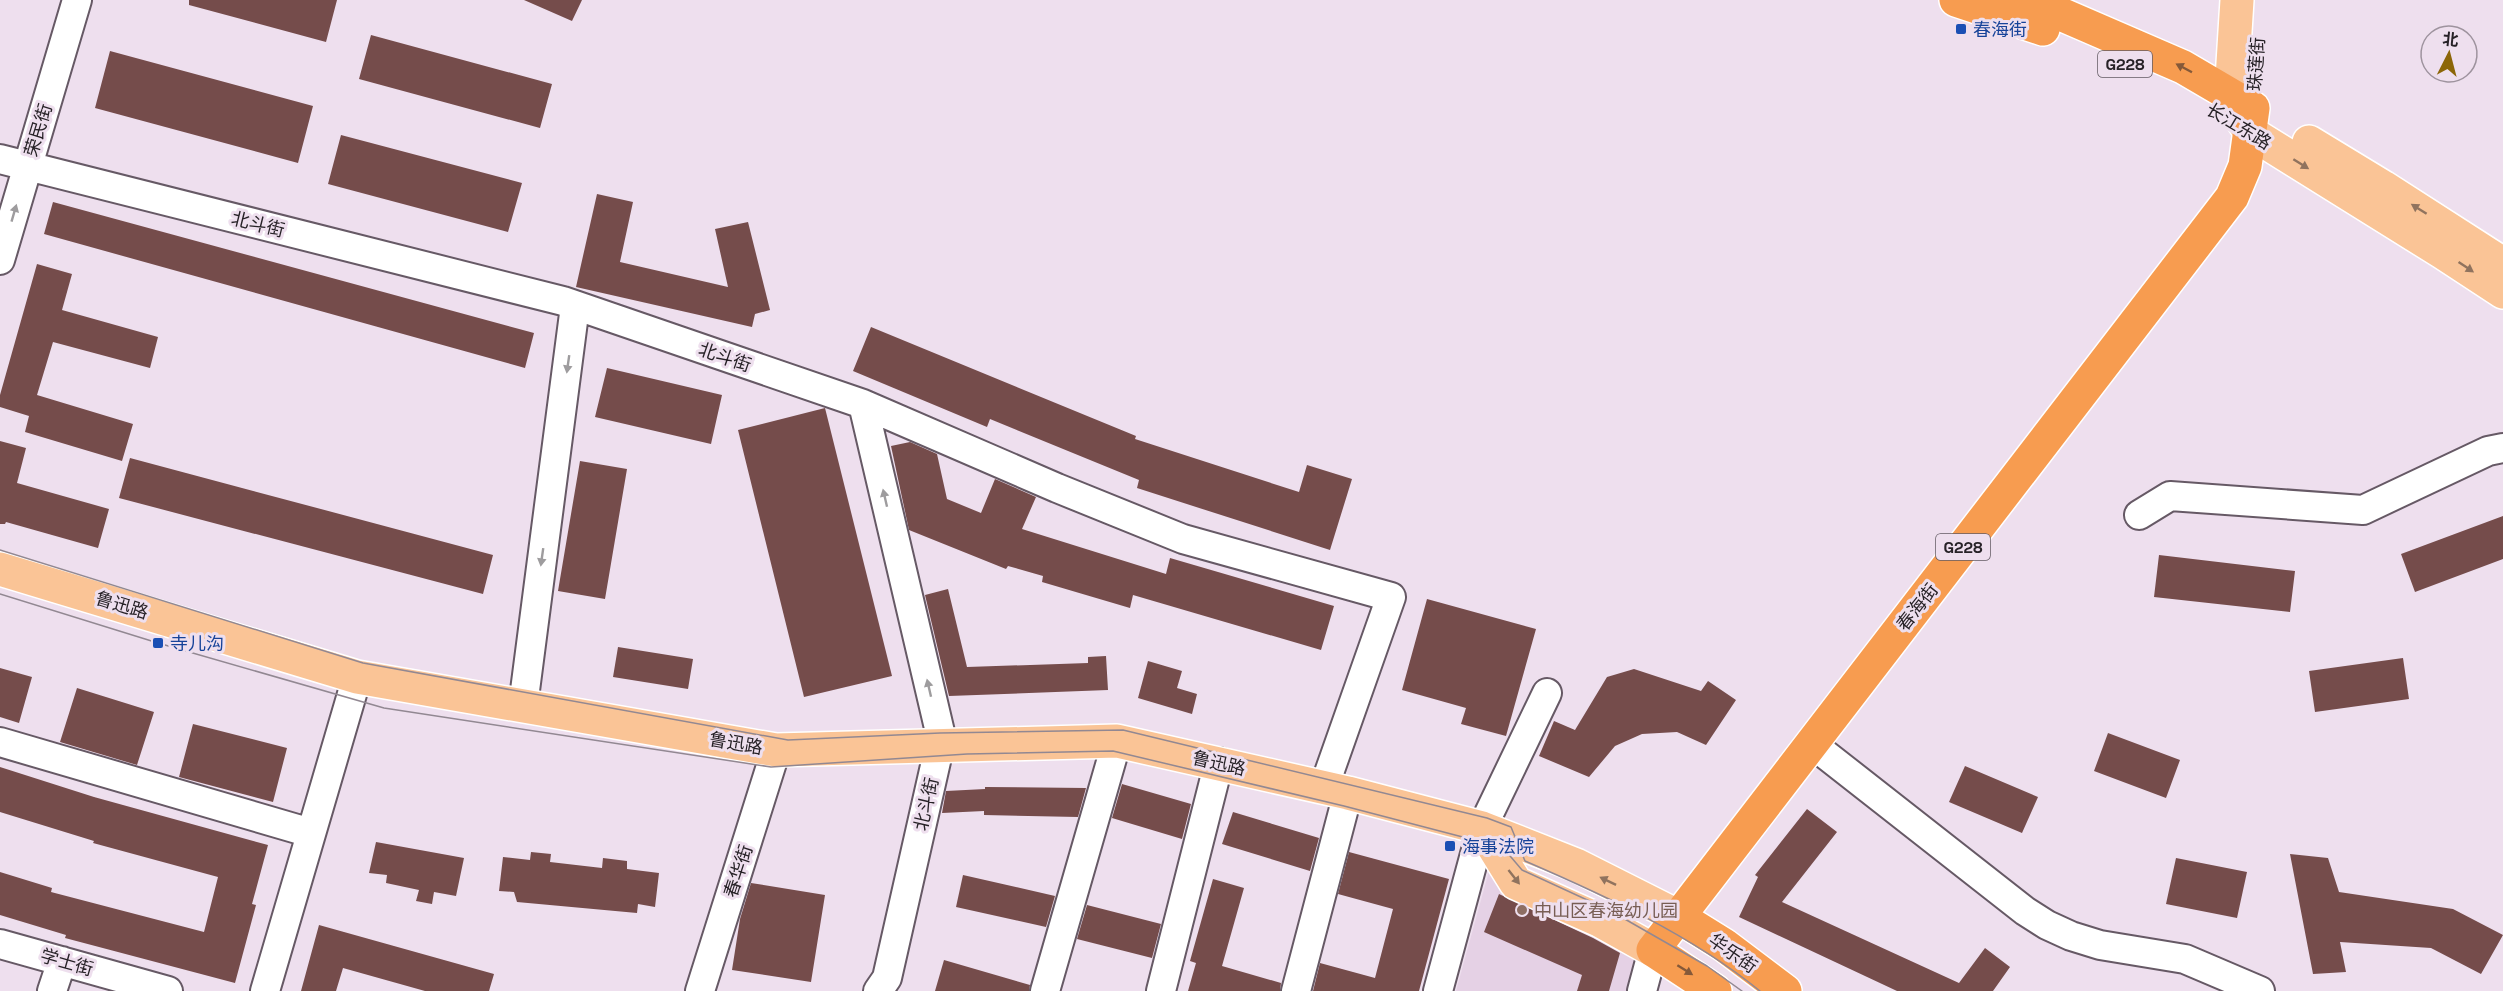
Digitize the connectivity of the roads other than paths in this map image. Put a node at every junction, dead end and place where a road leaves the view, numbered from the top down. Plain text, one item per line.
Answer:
1 (77, 0) edge
2 (1956, 0) edge
3 (2018, 0) edge
4 (2237, 0) edge
5 (2260, 0) edge
6 (2245, 112) junction
7 (0, 159) edge
8 (28, 166) junction
9 (0, 260) edge
10 (2503, 264) edge
11 (2503, 292) edge
12 (575, 306) junction
13 (863, 404) junction
14 (2503, 448) edge
15 (2139, 515) dead end
16 (0, 569) edge
17 (357, 677) junction
18 (1547, 693) dead end
19 (523, 706) junction
20 (1117, 741) junction
21 (0, 742) edge
22 (1812, 744) junction
23 (944, 745) junction
24 (776, 750) junction
25 (1219, 762) junction
26 (1336, 790) junction
27 (1482, 828) junction
28 (311, 832) junction
29 (1679, 917) junction
30 (0, 944) edge
31 (1653, 950) junction
32 (62, 961) junction
33 (52, 991) edge
34 (168, 991) edge
35 (265, 991) edge
36 (700, 991) edge
37 (878, 991) edge
38 (1046, 991) edge
39 (1161, 991) edge
40 (1296, 991) edge
41 (1438, 991) edge
42 (1642, 991) edge
43 (1715, 991) edge
44 (1785, 991) edge
45 (2260, 991) edge

1 - 8 street, 荣民街
2 - 6 highway, 长江东路 / G228
6 -> 3 highway, 长江东路 / G228
4 - 6 main road, 珠莲街
5 - 6 main road, 珠莲街
10 -> 6 main road, 长江东路
6 -> 11 main road, 长江东路
6 - 22 highway, 春海街 / G228
7 - 8 street, 北斗街
9 -> 8 street, 荣民街
8 - 12 street, 北斗街
12 - 13 street, 北斗街
12 -> 19 street
23 -> 13 street
13 - 26 street, 北斗街
14 - 15 street
16 - 17 main road, 鲁迅路
17 - 19 main road, 鲁迅路
17 - 28 street
18 - 27 street
19 - 24 main road, 鲁迅路
20 - 23 main road, 鲁迅路
20 - 25 main road, 鲁迅路
20 - 38 street
21 - 28 street
22 - 29 highway, 春海街 / G228
22 - 45 street
23 - 24 main road, 鲁迅路
23 - 37 street, 北斗街
24 - 36 street, 春华街
25 - 26 main road, 鲁迅路
25 - 39 street
26 - 27 main road, 鲁迅路
26 - 40 street
29 -> 27 main road, 鲁迅路
27 -> 31 main road
27 - 41 street
28 - 35 street
29 - 31 highway, 春海街 / G228
29 - 44 highway, 华乐街
30 - 32 street, 学士街
31 - 42 street, 春海街
31 -> 43 highway
32 - 33 street
32 - 34 street, 学士街

